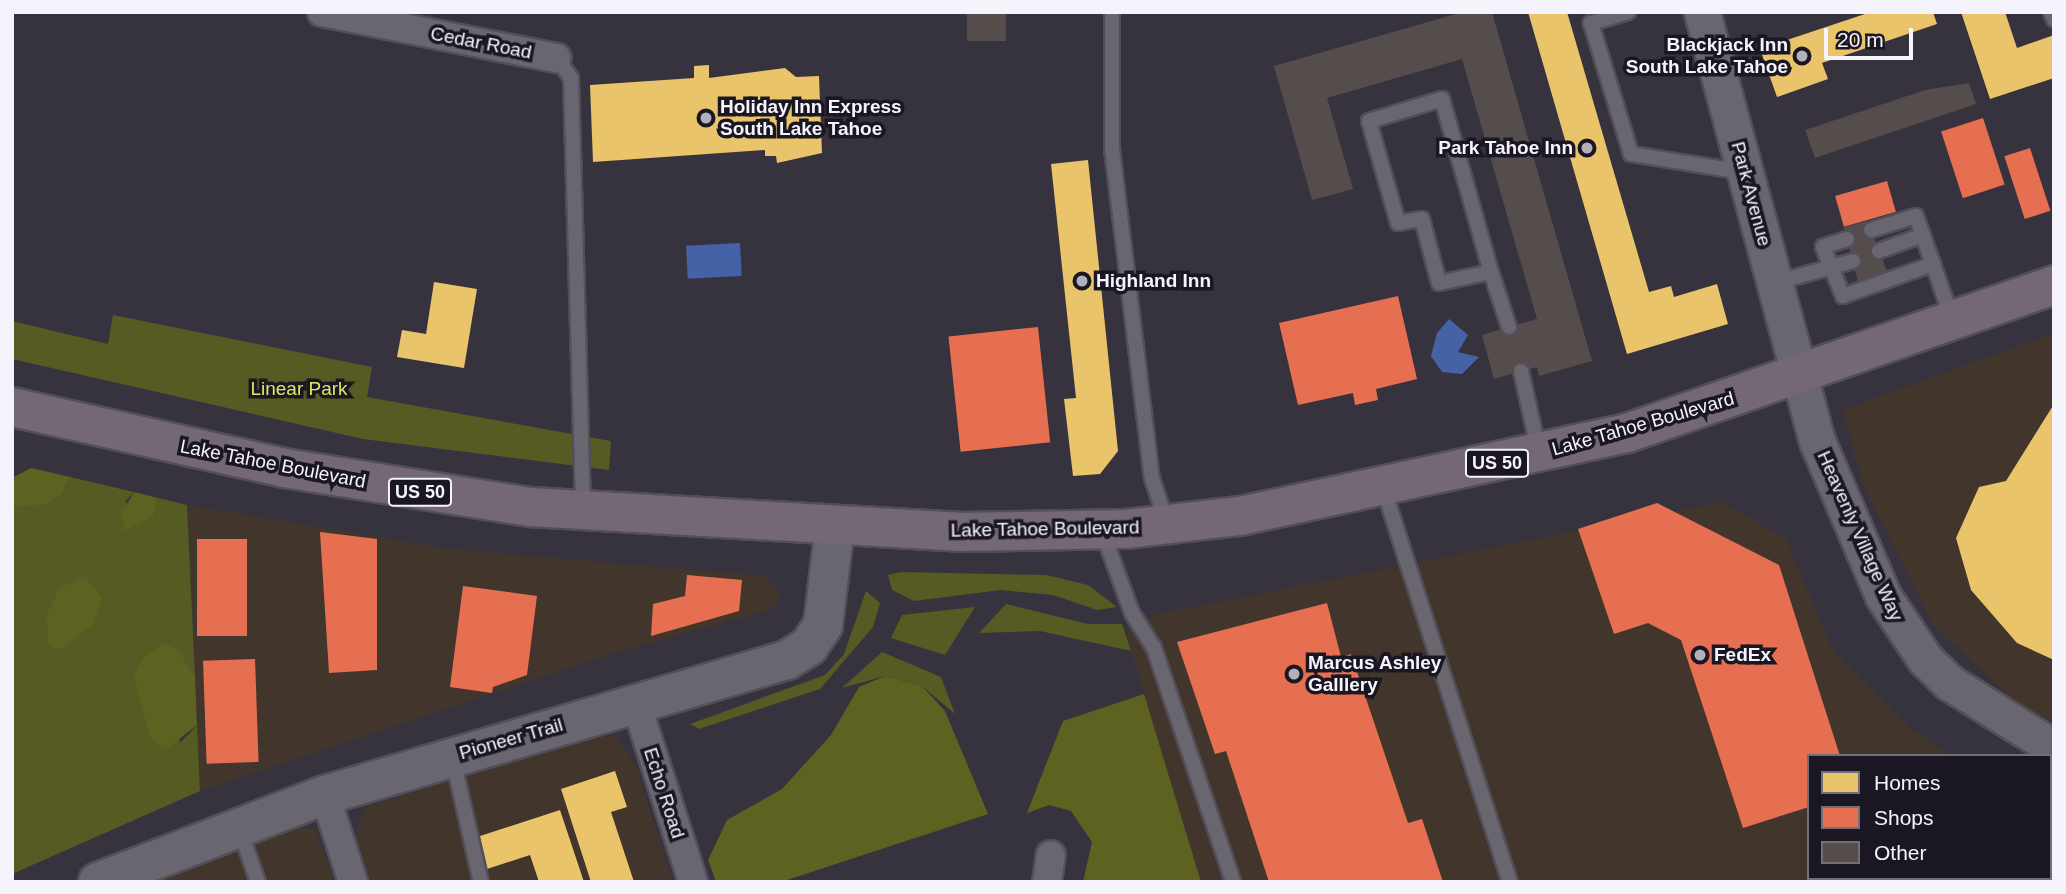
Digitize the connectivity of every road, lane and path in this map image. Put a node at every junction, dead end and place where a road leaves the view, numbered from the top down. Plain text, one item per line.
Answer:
1 (322, 12) edge
2 (1112, 12) edge
3 (1628, 12) edge
4 (1702, 12) edge
5 (2051, 12) edge
6 (2054, 19) edge
7 (557, 58) joint
8 (1745, 172) junction
9 (1871, 230) dead end
10 (1923, 235) junction
11 (1847, 239) dead end
12 (1879, 251) dead end
13 (1853, 261) dead end
14 (1933, 264) junction
15 (1831, 268) junction
16 (1491, 272) junction
17 (1774, 283) junction
18 (2054, 285) edge
19 (1953, 319) junction
20 (1509, 327) dead end
21 (1521, 371) dead end
22 (1800, 376) junction
23 (12, 407) edge
24 (1539, 453) junction
25 (1383, 487) junction
26 (583, 512) junction
27 (835, 526) junction
28 (1167, 526) junction
29 (1102, 530) junction
30 (636, 703) junction
31 (2054, 748) edge
32 (452, 756) junction
33 (325, 795) junction
34 (239, 827) junction
35 (117, 878) edge
36 (258, 882) edge
37 (353, 882) edge
38 (481, 882) edge
39 (693, 882) edge
40 (1233, 882) edge
41 (1510, 882) edge

1 - 7 street, Cedar Road
2 - 28 lane
3 - 8 lane
4 - 8 street, Park Avenue
5 - 6 lane
7 - 26 lane
8 - 17 street, Park Avenue
9 - 10 lane
10 - 12 lane
10 - 14 lane
11 - 15 lane
13 - 15 lane
14 - 15 lane
14 - 19 lane
15 - 17 lane
16 - 16 lane
16 - 20 lane
17 - 22 street, Park Avenue
18 - 19 highway, Lake Tahoe Boulevard / US 50
19 - 22 highway, Lake Tahoe Boulevard / US 50
21 - 24 lane
22 - 24 highway, Lake Tahoe Boulevard / US 50
22 - 31 street, Heavenly Village Way
23 - 26 highway, Lake Tahoe Boulevard / US 50
24 - 25 highway, Lake Tahoe Boulevard / US 50
25 - 28 highway, Lake Tahoe Boulevard / US 50
25 - 41 lane
26 - 27 highway, Lake Tahoe Boulevard / US 50
27 - 29 highway, Lake Tahoe Boulevard / US 50
27 - 30 main road, Pioneer Trail
28 - 29 highway, Lake Tahoe Boulevard / US 50
29 - 40 lane
30 - 32 main road, Pioneer Trail
30 - 39 street, Echo Road
32 - 33 main road, Pioneer Trail
32 - 38 lane
33 - 34 main road, Pioneer Trail
33 - 37 street
34 - 35 main road, Pioneer Trail
34 - 36 lane

